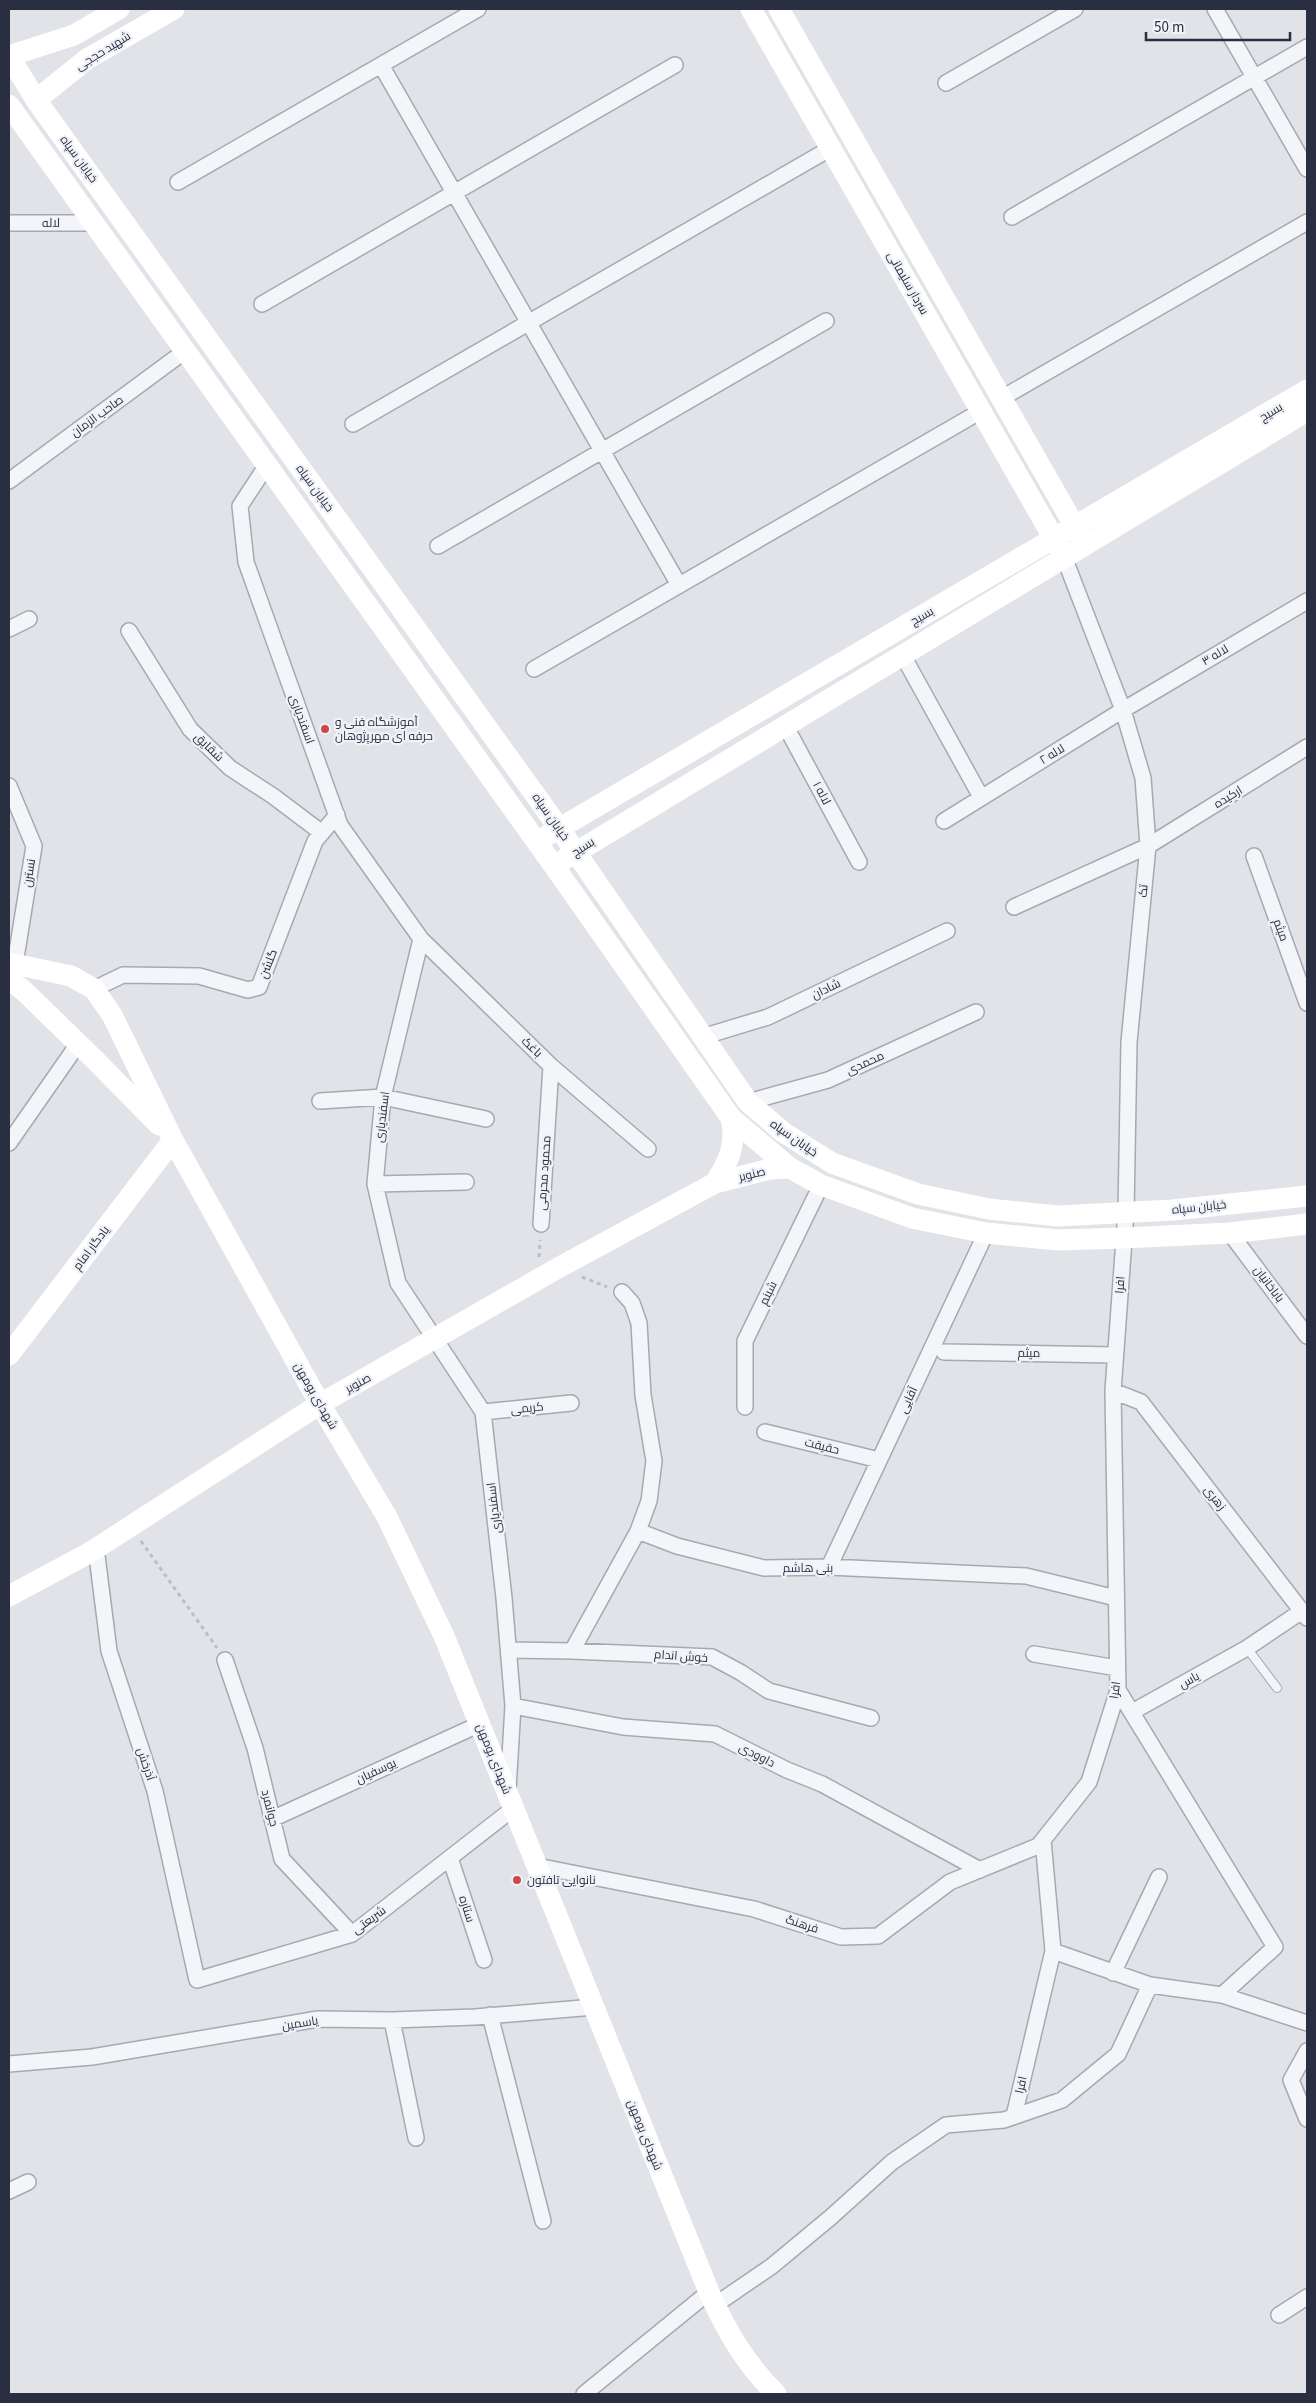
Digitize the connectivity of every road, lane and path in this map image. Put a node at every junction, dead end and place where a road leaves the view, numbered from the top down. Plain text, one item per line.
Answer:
1 (119, 9) edge
2 (174, 9) edge
3 (478, 9) edge
4 (751, 9) edge
5 (779, 9) edge
6 (1075, 9) edge
7 (1216, 9) edge
8 (74, 35) junction
9 (1307, 46) edge
10 (9, 56) edge
11 (87, 59) junction
12 (381, 65) junction
13 (675, 65) dead end
14 (1254, 77) junction
15 (946, 83) dead end
16 (36, 100) junction
17 (9, 105) edge
18 (831, 148) junction
19 (1307, 169) edge
20 (178, 182) dead end
21 (454, 193) junction
22 (1012, 218) dead end
23 (1307, 222) edge
24 (9, 223) edge
25 (94, 223) junction
26 (262, 304) dead end
27 (826, 322) dead end
28 (528, 323) junction
29 (185, 351) junction
30 (1307, 390) edge
31 (1002, 398) junction
32 (981, 411) junction
33 (1307, 411) edge
34 (353, 424) dead end
35 (602, 451) junction
36 (267, 465) junction
37 (9, 481) edge
38 (1080, 536) junction
39 (438, 546) dead end
40 (1059, 548) junction
41 (679, 585) junction
42 (1307, 600) edge
43 (28, 619) dead end
44 (9, 629) edge
45 (129, 631) dead end
46 (902, 654) junction
47 (534, 669) dead end
48 (1123, 710) junction
49 (785, 724) junction
50 (1307, 747) edge
51 (9, 786) edge
52 (981, 798) junction
53 (337, 815) junction
54 (944, 821) dead end
55 (559, 828) junction
56 (322, 833) junction
57 (536, 842) junction
58 (1148, 846) junction
59 (575, 852) junction
60 (1254, 856) dead end
61 (859, 862) dead end
62 (554, 866) junction
63 (1014, 908) dead end
64 (947, 931) dead end
65 (421, 938) junction
66 (11, 969) edge
67 (94, 989) junction
68 (1307, 1003) edge
69 (976, 1012) dead end
70 (702, 1037) junction
71 (78, 1044) junction
72 (552, 1066) junction
73 (384, 1097) junction
74 (320, 1101) dead end
75 (748, 1102) junction
76 (731, 1118) junction
77 (486, 1119) dead end
78 (173, 1140) junction
79 (9, 1143) edge
80 (648, 1149) dead end
81 (790, 1168) junction
82 (466, 1182) dead end
83 (715, 1183) junction
84 (375, 1184) junction
85 (821, 1186) junction
86 (1307, 1196) edge
87 (1126, 1212) junction
88 (541, 1224) joint
89 (1307, 1224) edge
90 (986, 1233) junction
91 (1230, 1233) junction
92 (1123, 1238) junction
93 (558, 1268) junction
94 (538, 1280) junction
95 (622, 1292) joint
96 (1307, 1336) edge
97 (434, 1340) junction
98 (944, 1352) dead end
99 (9, 1355) edge
100 (1115, 1355) junction
101 (1112, 1391) junction
102 (571, 1403) dead end
103 (320, 1404) junction
104 (745, 1407) dead end
105 (483, 1412) junction
106 (765, 1432) dead end
107 (879, 1460) junction
108 (130, 1527) junction
109 (638, 1531) junction
110 (96, 1548) junction
111 (829, 1567) junction
112 (9, 1596) edge
113 (1116, 1598) junction
114 (1305, 1615) edge
115 (1247, 1648) junction
116 (509, 1650) junction
117 (572, 1651) junction
118 (1034, 1654) dead end
119 (225, 1660) joint
120 (1118, 1668) junction
121 (1277, 1688) dead end
122 (1118, 1690) junction
123 (513, 1706) junction
124 (1132, 1712) junction
125 (871, 1718) dead end
126 (480, 1724) junction
127 (511, 1801) junction
128 (272, 1819) junction
129 (1043, 1840) junction
130 (450, 1858) junction
131 (537, 1866) junction
132 (980, 1870) junction
133 (1159, 1877) dead end
134 (352, 1934) junction
135 (1053, 1951) junction
136 (484, 1960) dead end
137 (1112, 1973) junction
138 (197, 1980) joint
139 (1150, 1985) junction
140 (1222, 1995) junction
141 (594, 2007) junction
142 (490, 2015) junction
143 (392, 2020) junction
144 (1307, 2023) edge
145 (1307, 2051) edge
146 (9, 2064) edge
147 (1014, 2116) junction
148 (1307, 2119) edge
149 (416, 2138) dead end
150 (28, 2182) dead end
151 (9, 2191) edge
152 (543, 2221) dead end
153 (1307, 2297) edge
154 (712, 2298) junction
155 (1279, 2314) dead end
156 (584, 2394) edge
157 (776, 2394) edge

1 - 8 street
2 - 11 street, شهید حججی
3 - 12 street
4 - 18 street, سردار سلیمانی
5 - 31 street, سردار سلیمانی
6 - 15 street
7 - 14 street
8 - 10 street
8 - 11 street
9 - 14 street
10 - 16 street, خیابان سپاه
11 - 16 street, شهید حججی
12 - 20 street
12 - 21 street
13 - 21 street
14 - 19 street
14 - 22 street
16 - 55 street, خیابان سپاه
17 - 25 street, خیابان سپاه
18 - 28 street
18 - 32 street, سردار سلیمانی
21 - 26 street
21 - 28 street
23 - 31 street
24 - 25 street, لاله
25 - 29 street, خیابان سپاه
27 - 35 street
28 - 34 street
28 - 35 street
29 - 36 street, خیابان سپاه
29 - 37 street, صاحب الزمان
30 - 38 street, بسیج
31 - 38 street, سردار سلیمانی
32 - 40 street, سردار سلیمانی
32 - 41 street
33 - 38 street, بسیج
35 - 39 street
35 - 41 street
36 - 53 street, اسفندیاری
36 - 57 street, خیابان سپاه
38 - 40 street, بسیج
40 - 46 street, بسیج
40 - 48 street, تک
40 - 55 street, بسیج
41 - 47 street
42 - 48 street, لاله ۳
43 - 44 street
45 - 56 street, شقایق
46 - 49 street, بسیج
46 - 52 street
48 - 52 street, لاله ۲
48 - 58 street, تک
49 - 59 street, بسیج
49 - 61 street, لاله ۱
50 - 58 street, ارکیده
51 - 66 street, نسترن
52 - 54 street, لاله ۲
53 - 56 street, گلشن
53 - 65 street, اسفندیاری
55 - 57 street, بسیج
55 - 59 street, خیابان سپاه
56 - 67 street, گلشن
57 - 62 street, خیابان سپاه
58 - 63 street, ارکیده
58 - 87 street, تک
59 - 62 street, بسیج
59 - 70 street, خیابان سپاه
60 - 68 street, میثم
62 - 76 street, خیابان سپاه
64 - 70 street, شادان
65 - 72 street, باغک
65 - 73 street, اسفندیاری
66 - 67 street
66 - 71 street
67 - 78 street
69 - 75 street, محمدی
70 - 75 street, خیابان سپاه
71 - 78 street
71 - 79 street
72 - 80 street, باغک
72 - 88 street, محمود محرمی
73 - 74 street
73 - 77 street
73 - 84 street, اسفندیاری
75 - 87 street, خیابان سپاه
76 - 81 street, خیابان سپاه
76 - 83 street, صنوبر
78 - 99 street, یادگار امام
78 - 103 street, شهدای بومهن
81 - 83 street, صنوبر
81 - 85 street, خیابان سپاه
82 - 84 street
83 - 93 street, صنوبر
84 - 97 street, اسفندیاری
85 - 90 street, خیابان سپاه
85 - 104 street, شبنم
86 - 87 street, خیابان سپاه
87 - 92 street, تک
88 - 94 path, محمود محرمی
89 - 91 street, خیابان سپاه
90 - 92 street, خیابان سپاه
90 - 107 street, آقایی
91 - 92 street, خیابان سپاه
91 - 96 street, باباخانیان
92 - 100 street, افرا
93 - 94 street, صنوبر
93 - 95 path
94 - 97 street, صنوبر
95 - 109 street
97 - 103 street, صنوبر
97 - 105 street, اسفندیاری
98 - 100 street, میثم
100 - 101 street, افرا
101 - 113 street, افرا
101 - 114 street, زهری
102 - 105 street, کریمی
103 - 108 street, صنوبر
103 - 126 street, شهدای بومهن
105 - 116 street, اسفندیاری
106 - 107 street, حقیقت
107 - 111 street, آقایی
108 - 110 street, صنوبر
108 - 119 path
109 - 111 street, بنی هاشم
109 - 117 street
110 - 112 street, صنوبر
110 - 138 street, آذرخش
111 - 113 street, بنی هاشم
113 - 120 street, افرا
114 - 115 street, یاس
115 - 121 lane
115 - 124 street, یاس
116 - 117 street, خوش اندام
116 - 123 street, اسفندیاری
117 - 125 street, خوش اندام
118 - 120 street
119 - 128 street, جوانمرد
120 - 122 street, افرا
122 - 124 street
122 - 129 street, افرا
123 - 127 street, اسفندیاری
123 - 132 street, داوودی
124 - 140 street
126 - 127 street, شهدای بومهن
126 - 128 street, یوسفیان
127 - 130 street, شریعتی
127 - 131 street, شهدای بومهن
128 - 134 street, جوانمرد
129 - 132 street, فرهنگ
129 - 135 street, افرا
130 - 134 street, شریعتی
130 - 136 street, ستاره
131 - 132 street, فرهنگ
131 - 141 street, شهدای بومهن
133 - 137 street
134 - 138 street, شریعتی
135 - 137 street
135 - 147 street, افرا
137 - 139 street
139 - 140 street
139 - 147 street
140 - 144 street
141 - 142 street, یاسمین
141 - 154 street, شهدای بومهن
142 - 143 street, یاسمین
142 - 152 street
143 - 146 street, یاسمین
143 - 149 street
145 - 148 street
147 - 154 street
150 - 151 street
153 - 155 street
154 - 156 street
154 - 157 street, شهدای بومهن

